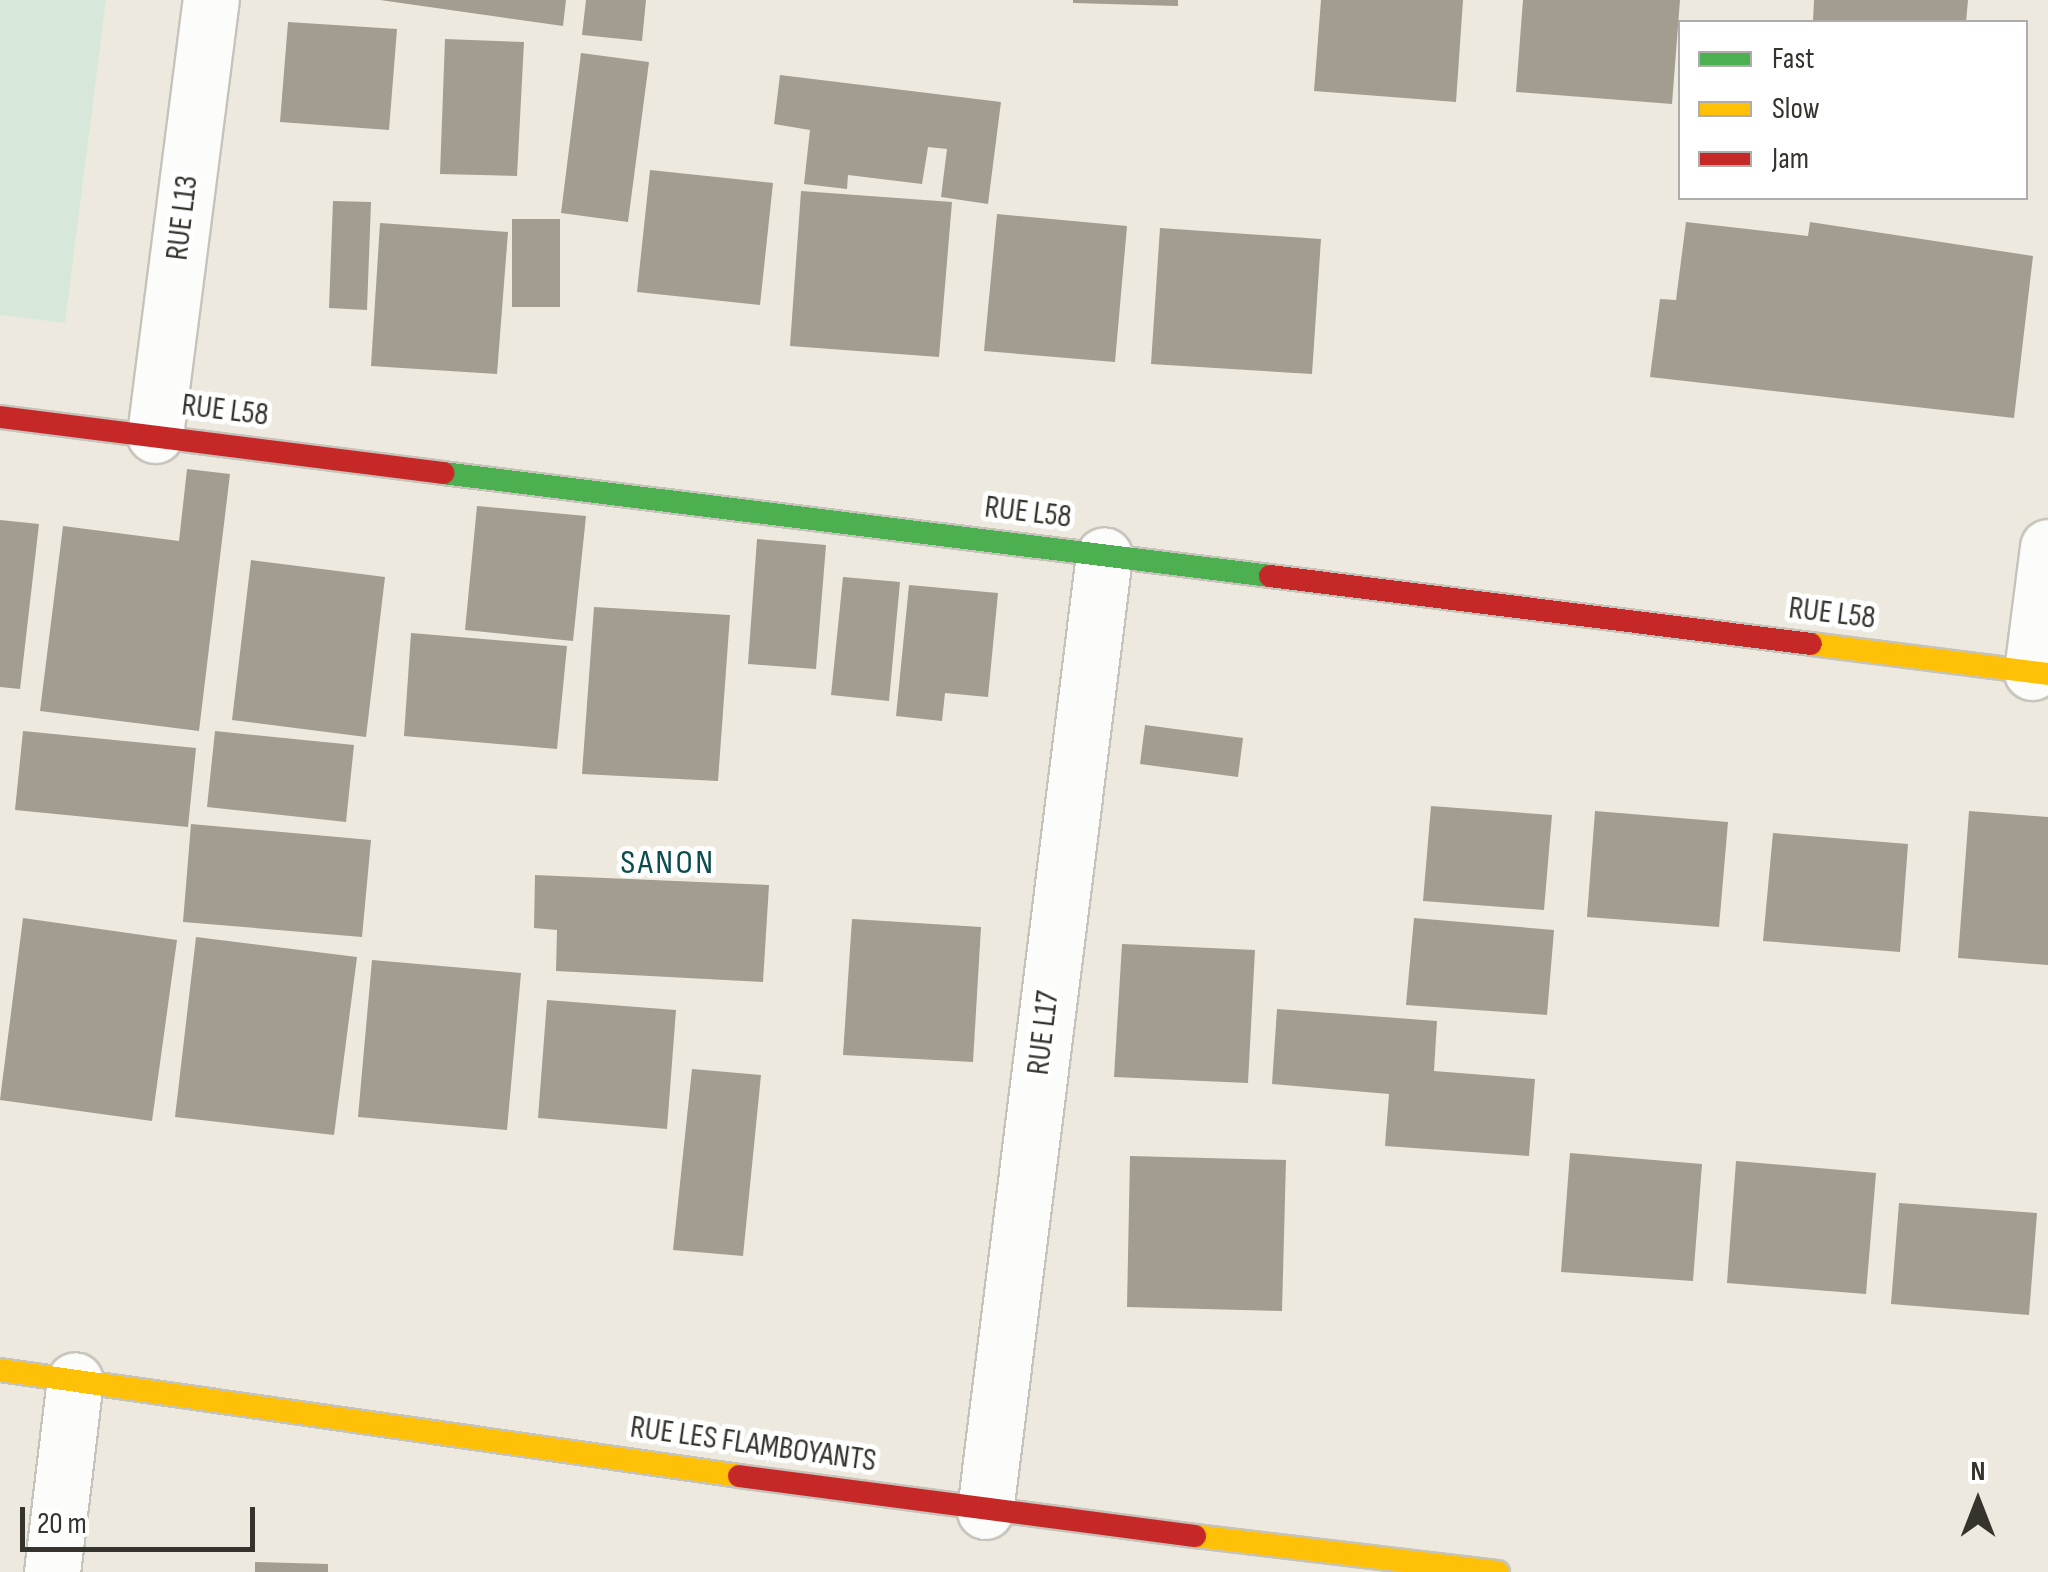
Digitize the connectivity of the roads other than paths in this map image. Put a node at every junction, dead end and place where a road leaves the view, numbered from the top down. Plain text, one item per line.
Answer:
1 (211, 0) edge
2 (0, 417) edge
3 (154, 435) junction
4 (2048, 548) edge
5 (1104, 555) junction
6 (2040, 673) edge
7 (0, 1370) edge
8 (75, 1380) junction
9 (985, 1511) junction
10 (52, 1572) edge
11 (1498, 1572) edge

1 - 3 street, RUE L13
2 - 3 street, RUE L58
3 - 5 street, RUE L58
4 - 6 street
5 - 6 street, RUE L58
5 - 9 street, RUE L17
7 - 8 street, RUE LES FLAMBOYANTS
8 - 9 street, RUE LES FLAMBOYANTS
8 - 10 street
9 - 11 street, RUE LES FLAMBOYANTS

